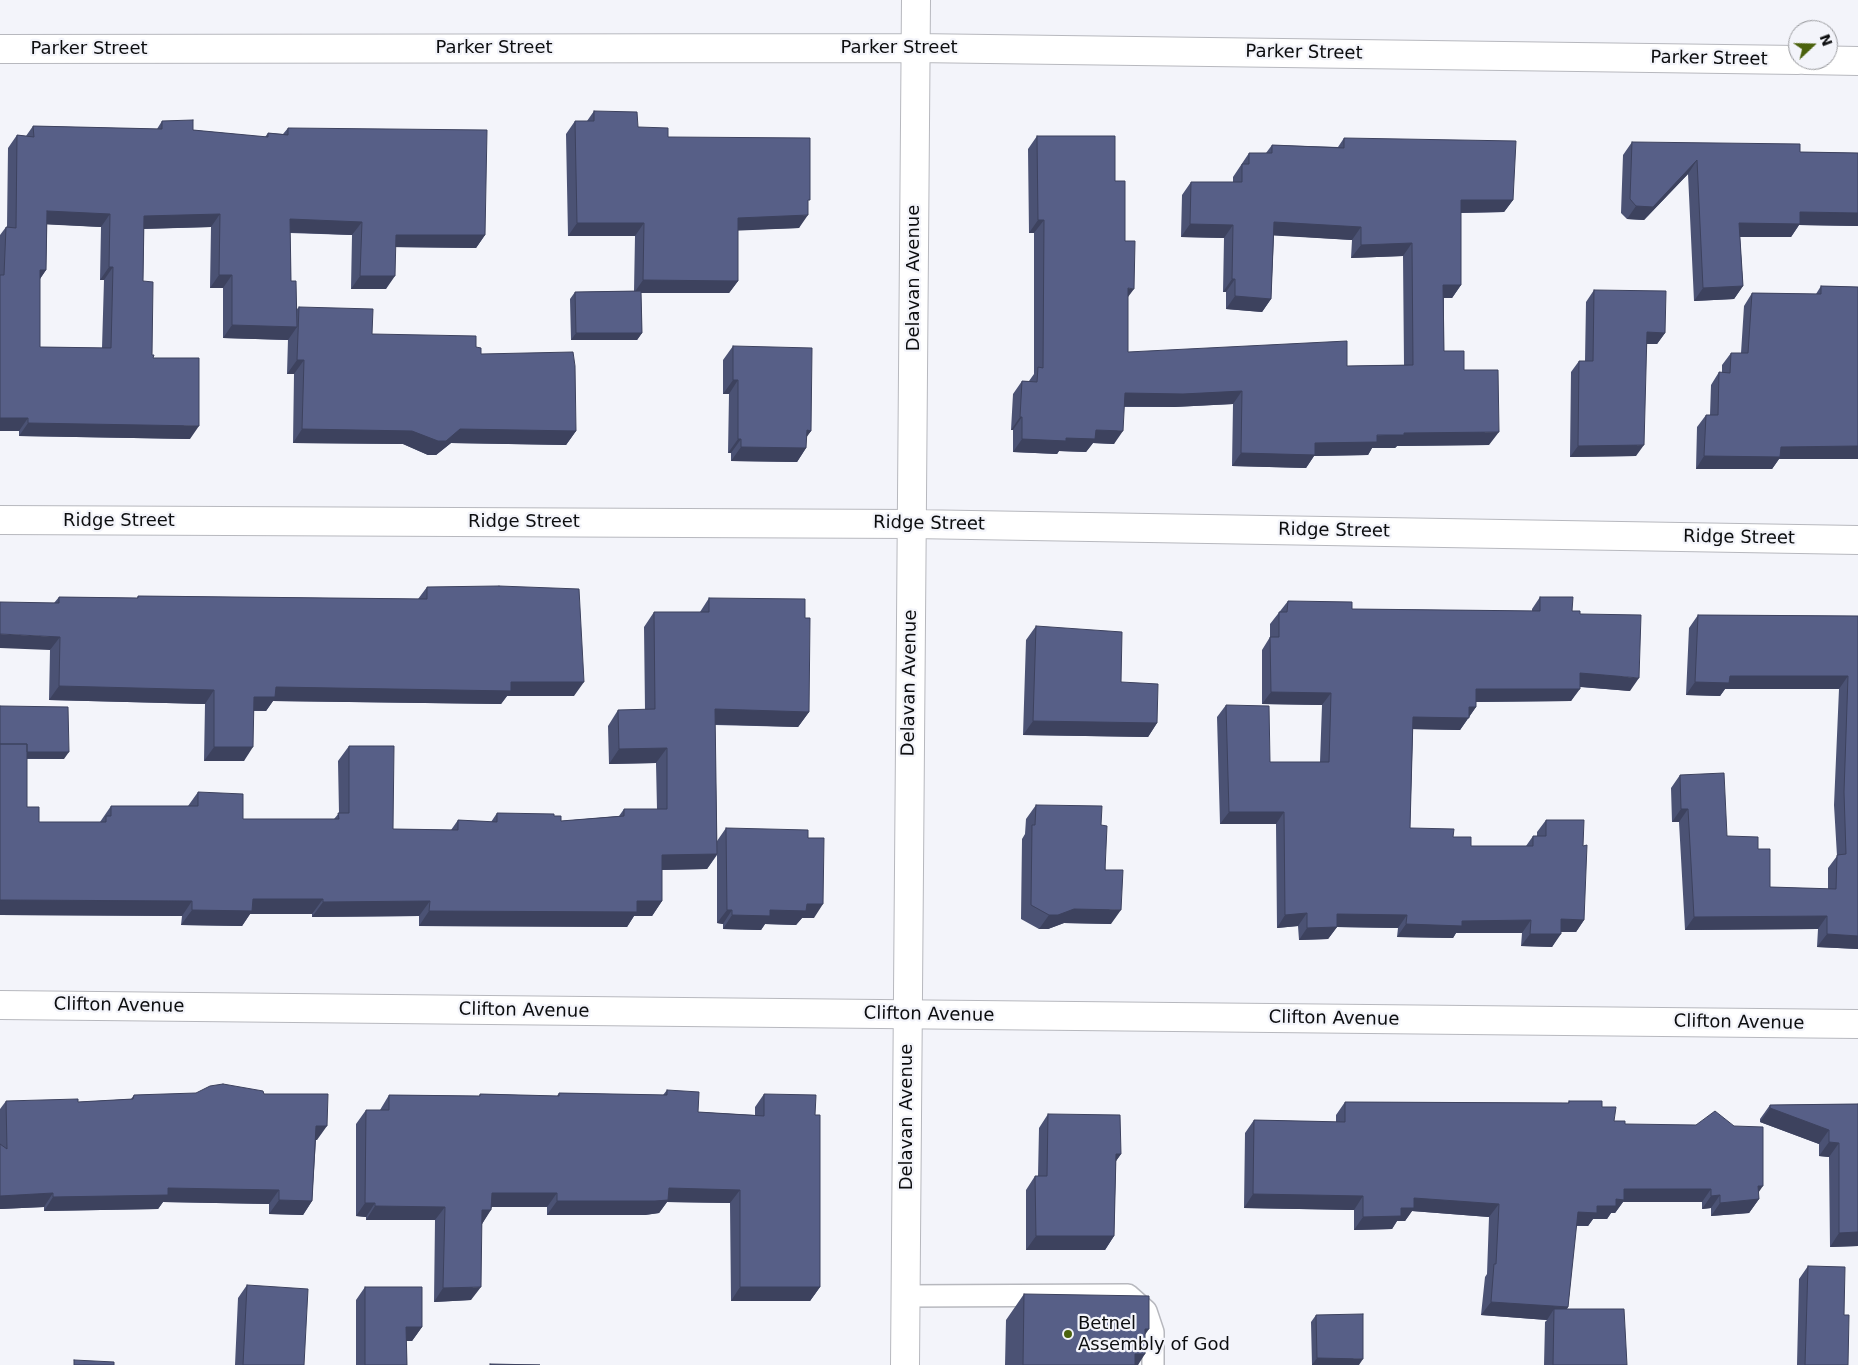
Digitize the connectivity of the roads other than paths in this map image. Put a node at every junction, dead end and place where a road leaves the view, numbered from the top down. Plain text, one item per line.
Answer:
1 (916, 0) edge
2 (916, 48) junction
3 (0, 49) edge
4 (1788, 60) edge
5 (1838, 61) edge
6 (1858, 61) edge
7 (0, 520) edge
8 (912, 524) junction
9 (1858, 540) edge
10 (0, 1005) edge
11 (907, 1015) junction
12 (1858, 1024) edge
13 (905, 1296) junction
14 (904, 1365) edge
15 (1153, 1365) edge

1 - 2 street, Delavan Avenue
2 - 3 street, Parker Street
2 - 4 street, Parker Street
2 - 8 street, Delavan Avenue
5 - 6 street
7 - 8 street, Ridge Street
8 - 9 street, Ridge Street
8 - 11 street, Delavan Avenue
10 - 11 street, Clifton Avenue
11 - 12 street, Clifton Avenue
11 - 13 street, Delavan Avenue
13 - 14 street, Delavan Avenue
13 - 15 lane

